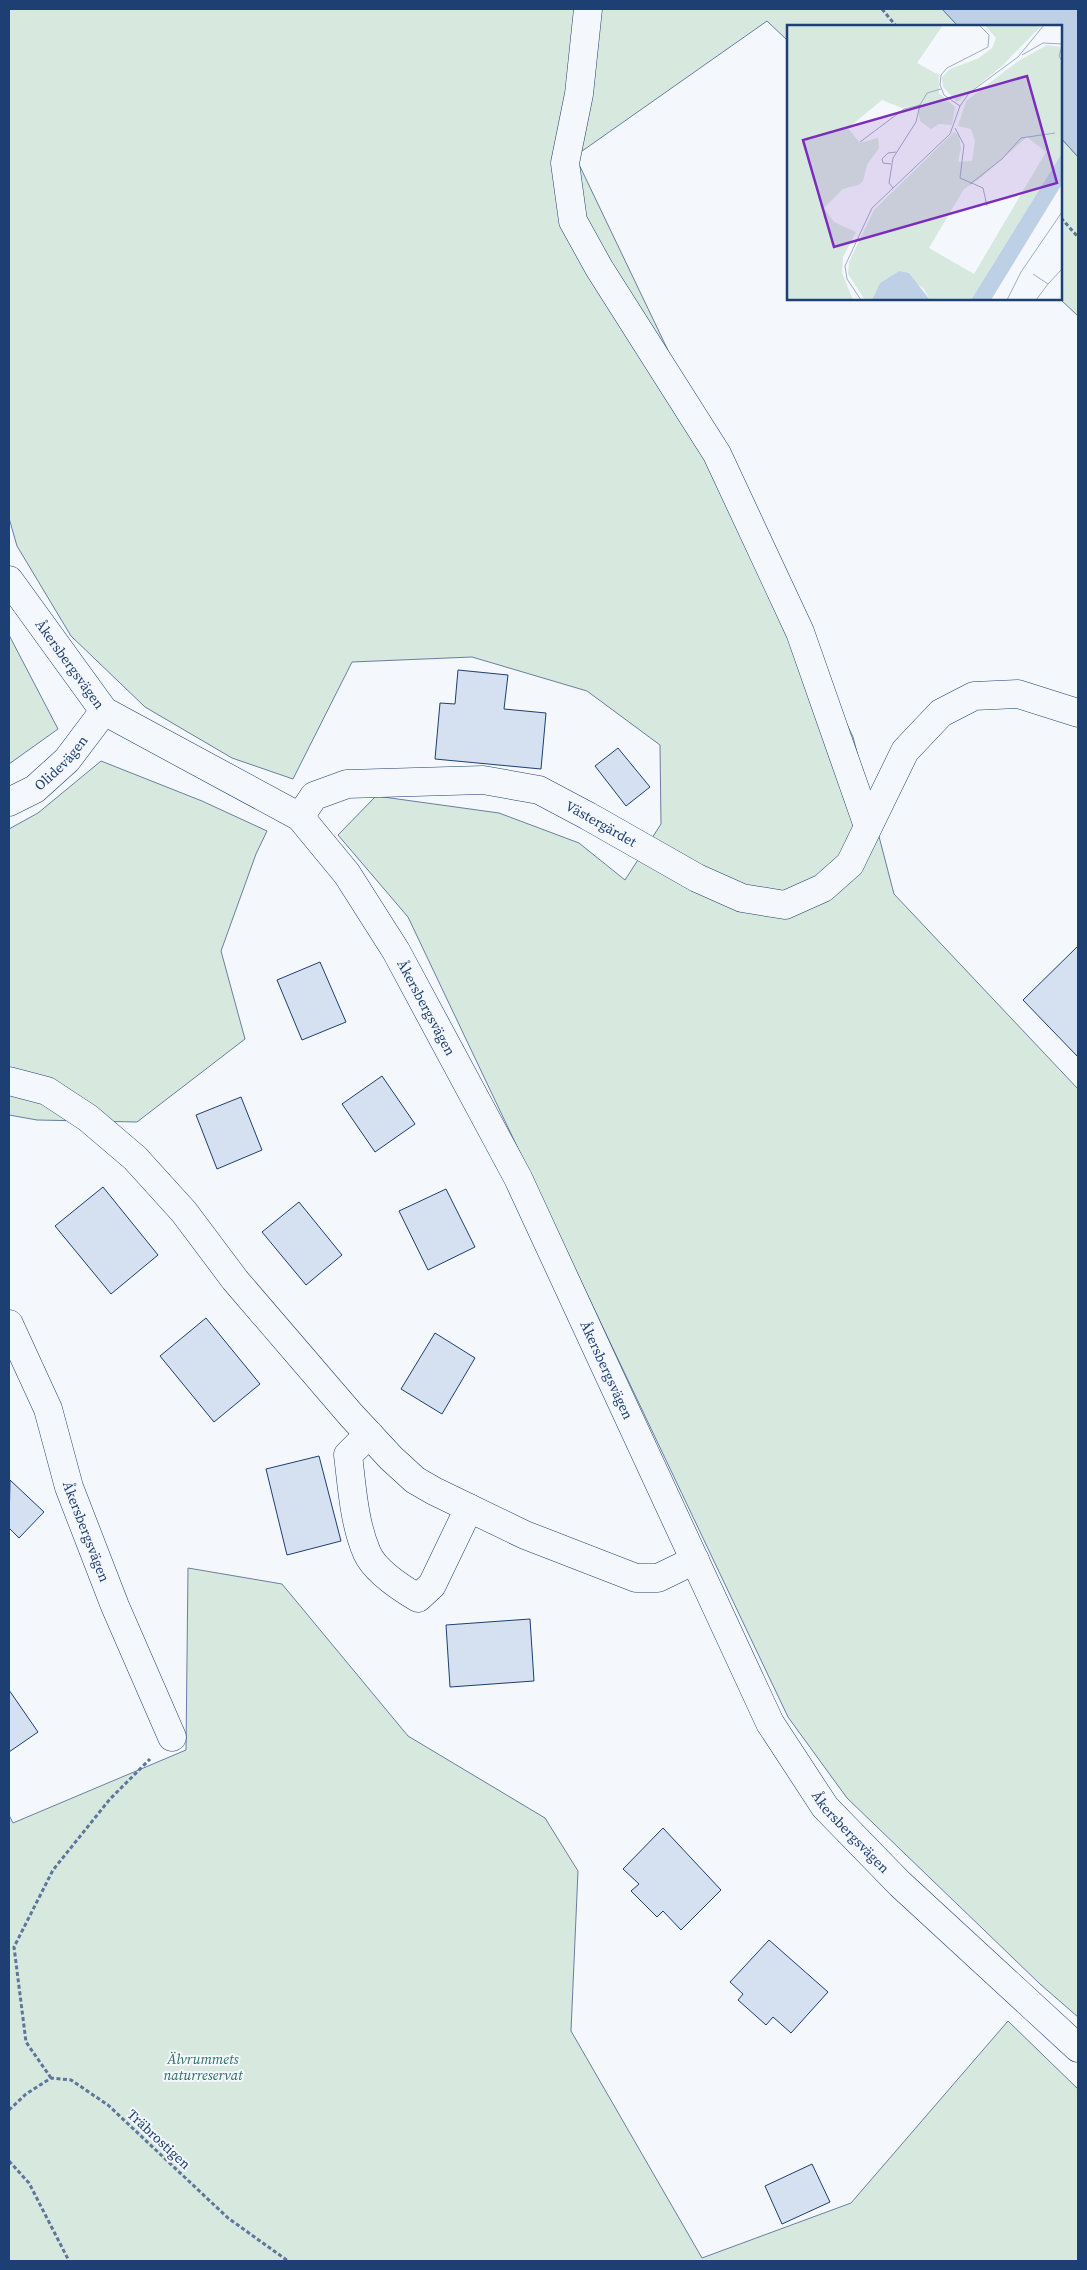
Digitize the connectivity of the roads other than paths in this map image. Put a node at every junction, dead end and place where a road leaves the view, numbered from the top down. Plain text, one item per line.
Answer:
1 (588, 9) edge
2 (9, 580) edge
3 (104, 712) junction
4 (1078, 713) edge
5 (9, 802) edge
6 (300, 817) junction
7 (868, 826) junction
8 (9, 1081) edge
9 (9, 1324) edge
10 (368, 1434) junction
11 (469, 1508) junction
12 (695, 1560) junction
13 (172, 1737) road end
14 (1078, 2048) edge

1 - 7 street
2 - 3 street, Åkersbergsvägen
3 - 5 street, Olidevägen
3 - 6 street, Åkersbergsvägen
4 - 7 street, Västergärdet
6 - 7 street, Västergärdet
6 - 12 street, Åkersbergsvägen
8 - 10 street
9 - 13 street, Åkersbergsvägen
10 - 11 street
10 - 11 street
11 - 12 street
12 - 14 street, Åkersbergsvägen

